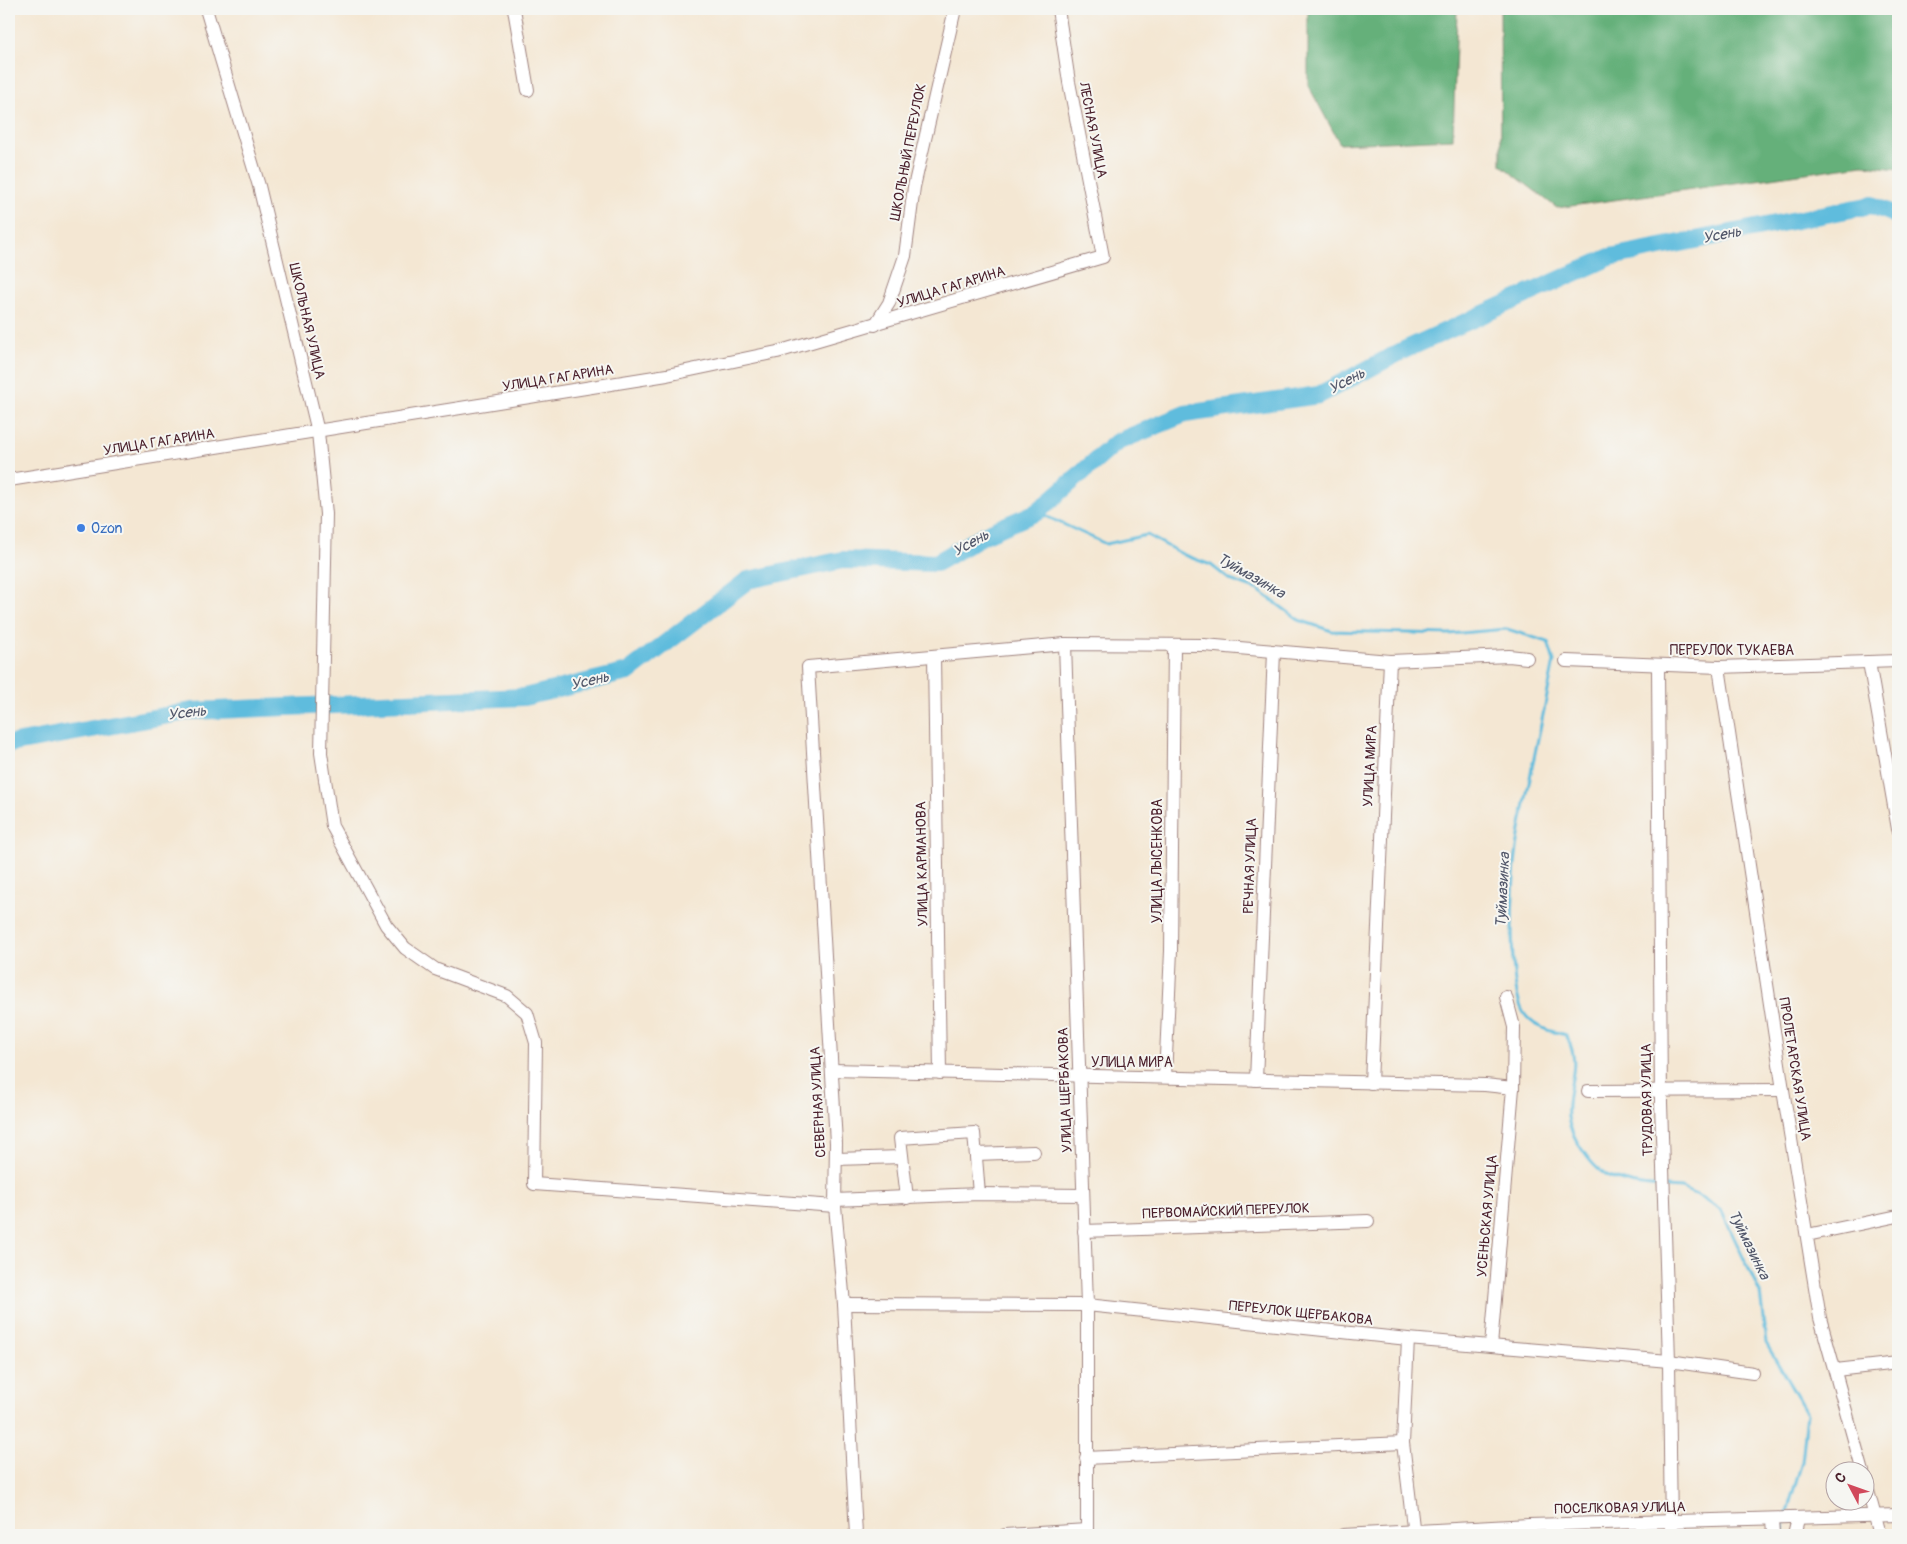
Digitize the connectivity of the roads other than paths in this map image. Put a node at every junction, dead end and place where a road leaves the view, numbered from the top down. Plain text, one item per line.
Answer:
1 (514, 9) edge
2 (955, 9) edge
3 (1058, 9) edge
4 (211, 10) edge
5 (528, 90) dead end
6 (1103, 257) joint
7 (875, 325) junction
8 (318, 432) junction
9 (9, 480) edge
10 (1065, 644) junction
11 (1174, 646) junction
12 (1274, 652) junction
13 (934, 656) junction
14 (1527, 658) dead end
15 (1390, 661) junction
16 (1898, 661) edge
17 (1566, 662) dead end
18 (1869, 662) junction
19 (1658, 665) junction
20 (1719, 668) junction
21 (1898, 829) edge
22 (1506, 997) dead end
23 (832, 1070) junction
24 (940, 1073) junction
25 (1079, 1077) junction
26 (1165, 1077) junction
27 (1256, 1080) junction
28 (1371, 1082) junction
29 (1513, 1088) junction
30 (1783, 1090) junction
31 (1661, 1091) junction
32 (1588, 1092) dead end
33 (1034, 1152) dead end
34 (976, 1154) junction
35 (902, 1157) junction
36 (836, 1159) junction
37 (979, 1194) junction
38 (1083, 1195) junction
39 (907, 1198) junction
40 (835, 1203) junction
41 (1898, 1216) edge
42 (1368, 1221) dead end
43 (1084, 1231) junction
44 (1807, 1235) junction
45 (844, 1304) junction
46 (1087, 1305) junction
47 (1408, 1339) junction
48 (1491, 1346) junction
49 (1669, 1361) junction
50 (1898, 1363) edge
51 (1836, 1370) junction
52 (1753, 1373) dead end
53 (1403, 1442) junction
54 (1086, 1458) junction
55 (1860, 1462) edge
56 (1874, 1510) edge
57 (1898, 1515) edge
58 (1876, 1517) junction
59 (1785, 1519) junction
60 (1670, 1529) edge
61 (1529, 1530) edge
62 (1087, 1533) edge
63 (1414, 1534) edge
64 (856, 1535) edge
65 (1005, 1535) edge
66 (1343, 1535) edge
67 (1773, 1535) edge
68 (1794, 1535) edge
69 (1880, 1535) edge

1 - 5 street
2 - 7 street, ШКОЛЬНЫЙ ПЕРЕУЛОК
3 - 6 street, ЛЕСНАЯ УЛИЦА
4 - 8 street, ШКОЛЬНАЯ УЛИЦА
6 - 7 street, УЛИЦА ГАГАРИНА
7 - 8 street, УЛИЦА ГАГАРИНА
8 - 9 street, УЛИЦА ГАГАРИНА
8 - 40 street, ШКОЛЬНАЯ УЛИЦА
10 - 11 street
10 - 13 street
10 - 25 street, УЛИЦА ЩЕРБАКОВА
11 - 12 street
11 - 26 street, УЛИЦА ЛЫСЕНКОВА
12 - 15 street
12 - 27 street, РЕЧНАЯ УЛИЦА
13 - 23 street, СЕВЕРНАЯ УЛИЦА
13 - 24 street, УЛИЦА КАРМАНОВА
14 - 15 street
15 - 28 street, УЛИЦА МИРА
16 - 18 street, ПЕРЕУЛОК ТУКАЕВА
17 - 19 street, ПЕРЕУЛОК ТУКАЕВА
18 - 20 street, ПЕРЕУЛОК ТУКАЕВА
18 - 21 street
19 - 20 street, ПЕРЕУЛОК ТУКАЕВА
19 - 31 street, ТРУДОВАЯ УЛИЦА
20 - 30 street, ПРОЛЕТАРСКАЯ УЛИЦА
22 - 29 street, УСЕНЬСКАЯ УЛИЦА
23 - 24 street, УЛИЦА МИРА
23 - 36 street, СЕВЕРНАЯ УЛИЦА
24 - 25 street, УЛИЦА МИРА
25 - 26 street, УЛИЦА МИРА
25 - 38 street, УЛИЦА ЩЕРБАКОВА
26 - 27 street, УЛИЦА МИРА
27 - 28 street, УЛИЦА МИРА
28 - 29 street, УЛИЦА МИРА
29 - 48 street, УСЕНЬСКАЯ УЛИЦА
30 - 31 street
30 - 44 street, ПРОЛЕТАРСКАЯ УЛИЦА
31 - 32 street
31 - 49 street, ТРУДОВАЯ УЛИЦА
33 - 34 street
34 - 35 street
34 - 37 street
35 - 36 street
35 - 39 street
36 - 40 street, СЕВЕРНАЯ УЛИЦА
37 - 38 street
37 - 39 street
38 - 43 street, УЛИЦА ЩЕРБАКОВА
39 - 40 street
40 - 45 street, СЕВЕРНАЯ УЛИЦА
41 - 44 street
42 - 43 street, ПЕРВОМАЙСКИЙ ПЕРЕУЛОК
43 - 46 street, УЛИЦА ЩЕРБАКОВА
44 - 51 street, ПРОЛЕТАРСКАЯ УЛИЦА
45 - 46 street, ПЕРЕУЛОК ЩЕРБАКОВА
45 - 64 street, СЕВЕРНАЯ УЛИЦА
46 - 47 street, ПЕРЕУЛОК ЩЕРБАКОВА
46 - 54 street, УЛИЦА ЩЕРБАКОВА
47 - 48 street, ПЕРЕУЛОК ЩЕРБАКОВА
47 - 53 street
48 - 49 street, ПЕРЕУЛОК ЩЕРБАКОВА
49 - 52 street, ПЕРЕУЛОК ЩЕРБАКОВА
49 - 60 street, ТРУДОВАЯ УЛИЦА
50 - 51 street
51 - 55 street, ПРОЛЕТАРСКАЯ УЛИЦА
53 - 54 street
53 - 63 street
54 - 62 street, УЛИЦА ЩЕРБАКОВА
56 - 58 street
57 - 58 street, ПОСЕЛКОВАЯ УЛИЦА
58 - 59 street, ПОСЕЛКОВАЯ УЛИЦА
58 - 69 street
59 - 60 street, ПОСЕЛКОВАЯ УЛИЦА
59 - 67 street
59 - 68 street
60 - 61 street, ПОСЕЛКОВАЯ УЛИЦА
61 - 63 street, ПОСЕЛКОВАЯ УЛИЦА
62 - 65 street
63 - 66 street, ПОСЕЛКОВАЯ УЛИЦА

